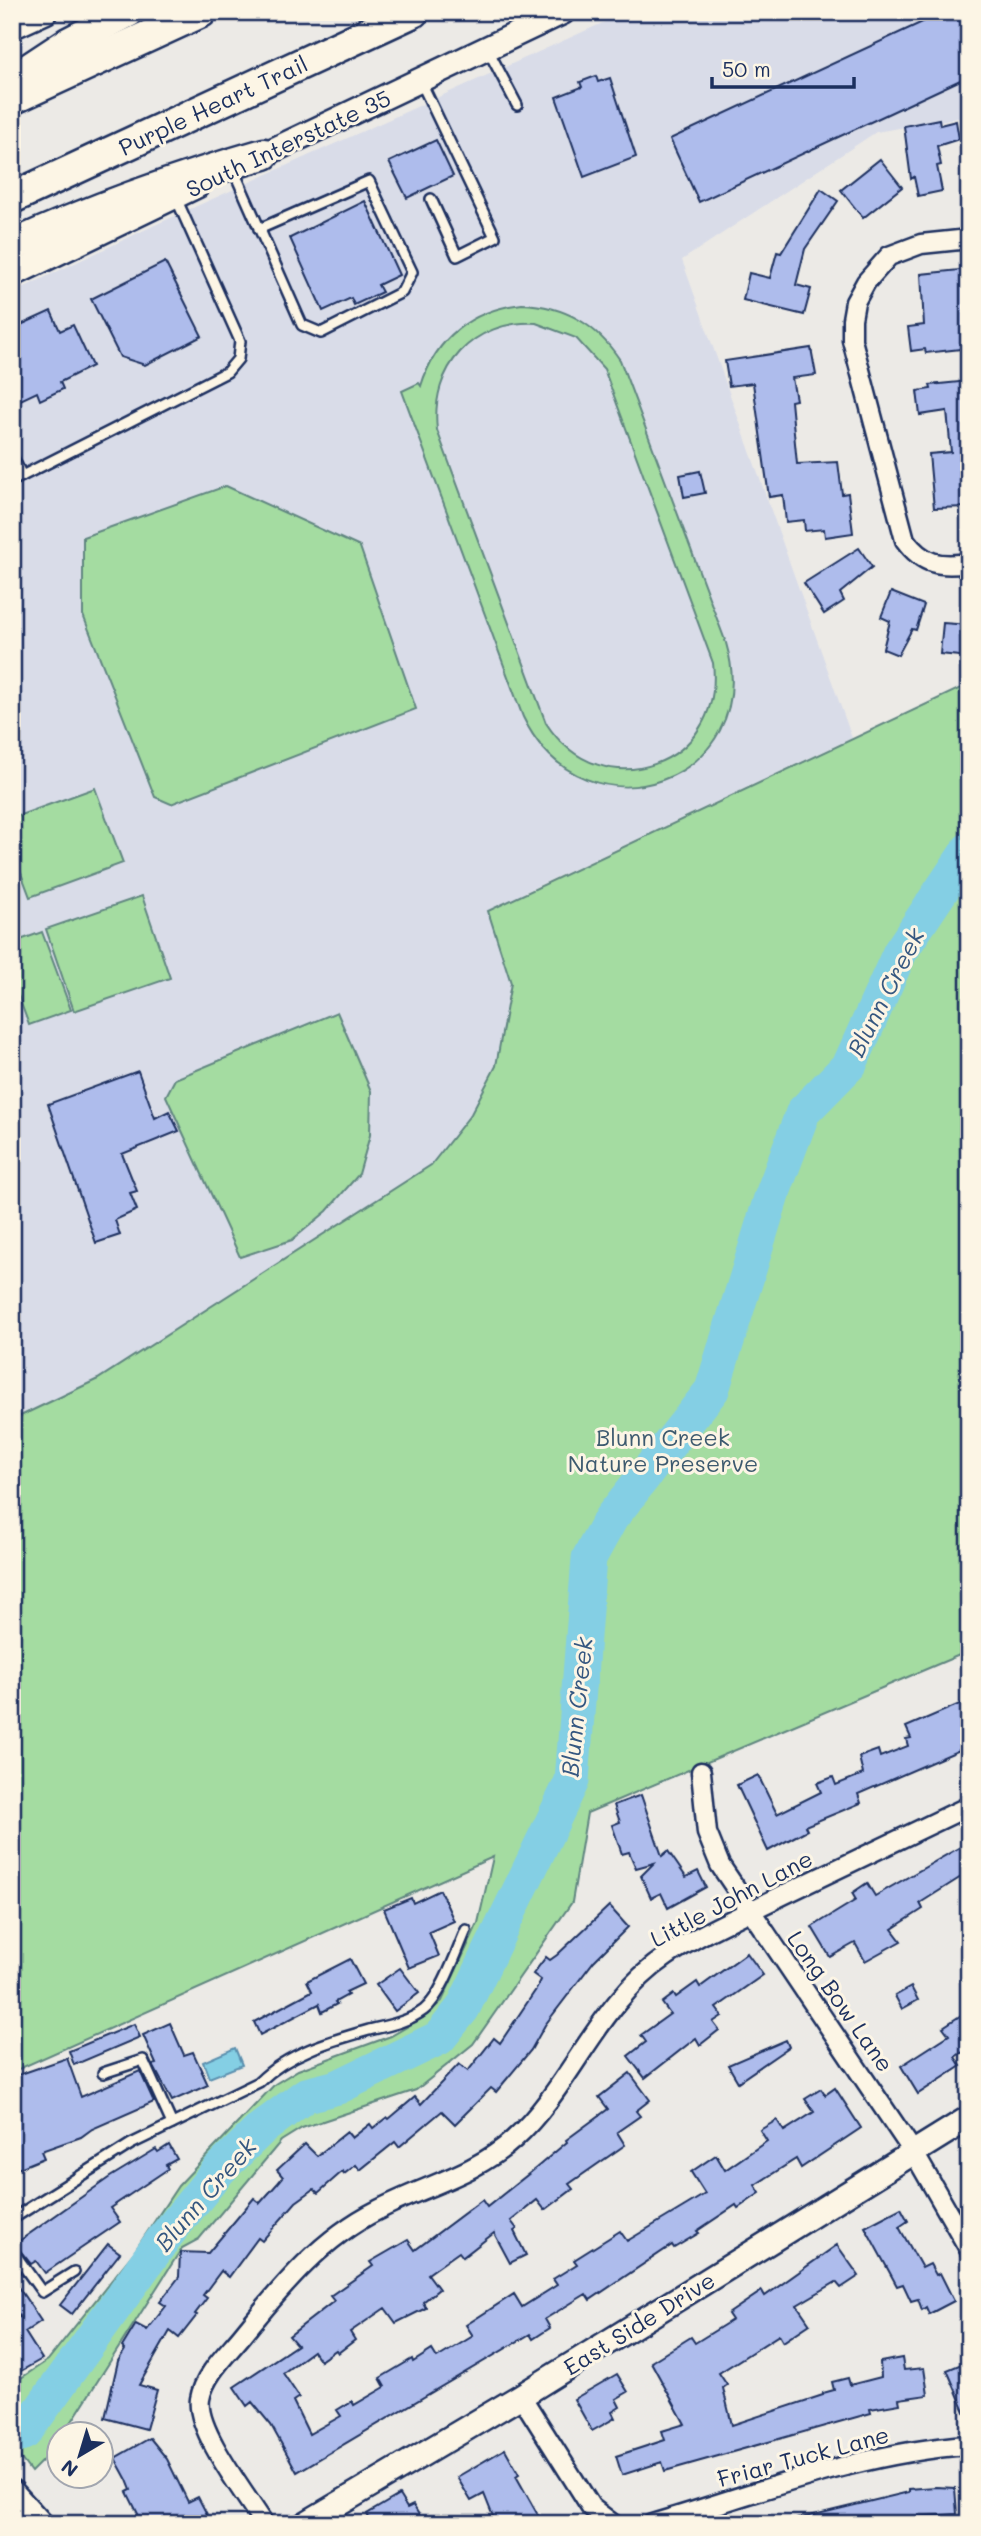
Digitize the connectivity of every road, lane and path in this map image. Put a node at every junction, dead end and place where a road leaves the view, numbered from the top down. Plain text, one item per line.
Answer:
1 (128, 12) edge
2 (201, 12) edge
3 (413, 12) edge
4 (563, 12) edge
5 (487, 48) junction
6 (12, 80) edge
7 (420, 80) junction
8 (12, 99) edge
9 (517, 105) dead end
10 (264, 155) junction
11 (233, 169) junction
12 (176, 197) junction
13 (12, 198) edge
14 (430, 199) dead end
15 (259, 229) junction
16 (969, 239) edge
17 (12, 246) edge
18 (12, 275) edge
19 (12, 456) edge
20 (22, 476) junction
21 (12, 481) edge
22 (969, 563) edge
23 (701, 1772) dead end
24 (969, 1806) edge
25 (749, 1912) junction
26 (466, 1930) dead end
27 (103, 2073) dead end
28 (969, 2118) edge
29 (172, 2124) junction
30 (914, 2153) junction
31 (12, 2219) edge
32 (969, 2249) edge
33 (12, 2250) edge
34 (74, 2272) dead end
35 (522, 2396) junction
36 (969, 2445) edge
37 (12, 2492) edge
38 (41, 2524) edge
39 (264, 2524) edge
40 (305, 2524) edge
41 (613, 2524) edge
42 (652, 2524) edge

1 - 6 highway
2 - 8 highway
3 - 13 highway, Purple Heart Trail
4 - 5 street, South Interstate 35
5 - 7 street, South Interstate 35
5 - 9 lane
7 - 10 street, South Interstate 35
7 - 14 lane
10 - 11 street, South Interstate 35
10 - 17 highway
11 - 12 street, South Interstate 35
11 - 15 lane
12 - 18 street, South Interstate 35
12 - 20 lane
15 - 15 lane
16 - 22 street
19 - 20 lane
20 - 21 lane
23 - 25 street, Long Bow Lane
24 - 25 street, Little John Lane
25 - 30 street, Long Bow Lane
25 - 39 street, Little John Lane
26 - 29 lane
27 - 29 lane
28 - 30 street, East Side Drive
29 - 31 lane
30 - 32 street, Long Bow Lane
30 - 35 street, East Side Drive
33 - 34 lane
35 - 40 street, East Side Drive
35 - 41 street
36 - 42 street, Friar Tuck Lane
37 - 38 street

